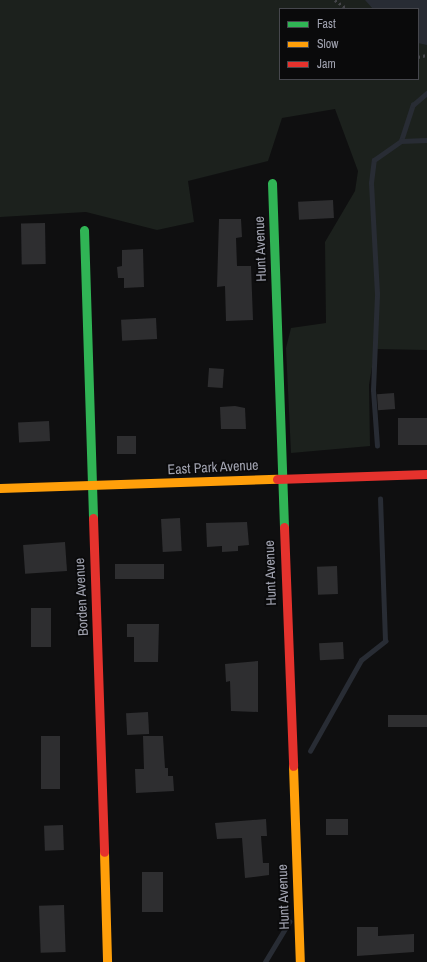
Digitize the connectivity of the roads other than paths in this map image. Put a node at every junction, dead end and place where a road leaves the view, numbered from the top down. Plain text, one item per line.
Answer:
1 (272, 183) dead end
2 (84, 230) dead end
3 (427, 474) edge
4 (280, 478) junction
5 (90, 487) junction
6 (0, 488) edge
7 (107, 962) edge
8 (300, 962) edge

1 - 4 street, Hunt Avenue
2 - 5 street, Borden Avenue
3 - 4 street, East Park Avenue
4 - 5 street, East Park Avenue
4 - 8 street, Hunt Avenue
5 - 6 street, East Park Avenue
5 - 7 street, Borden Avenue

